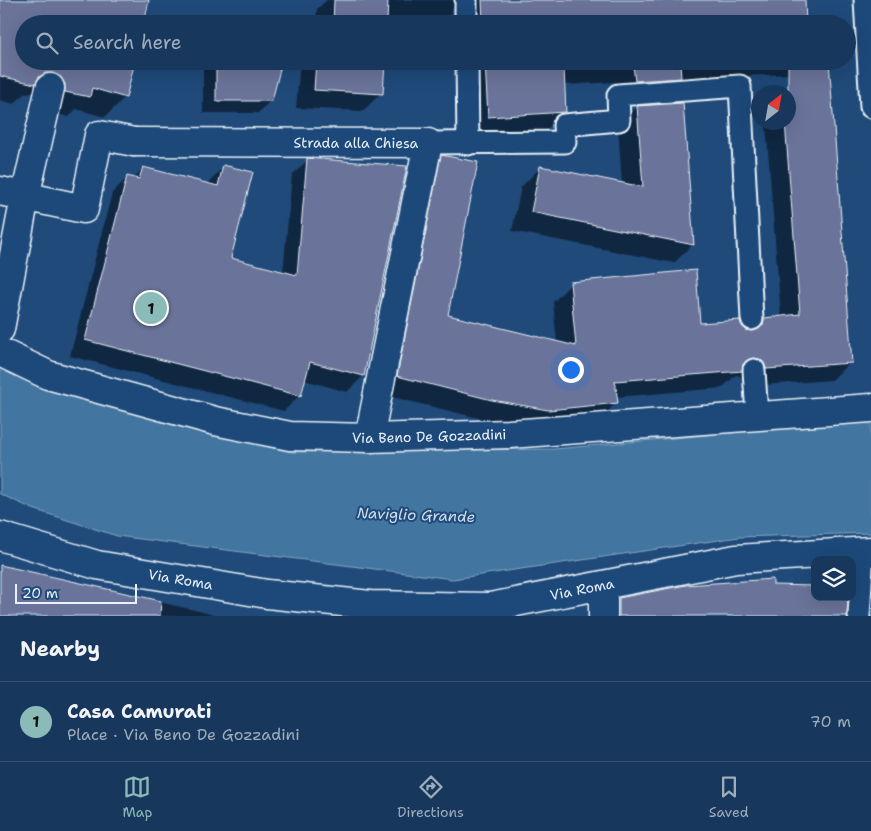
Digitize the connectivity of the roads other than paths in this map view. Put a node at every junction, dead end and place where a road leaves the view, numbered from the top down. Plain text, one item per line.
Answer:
1 (466, 0) edge
2 (865, 0) edge
3 (466, 15) edge
4 (467, 70) edge
5 (50, 88) dead end
6 (871, 107) edge
7 (428, 143) junction
8 (468, 144) junction
9 (13, 194) edge
10 (752, 319) dead end
11 (0, 329) edge
12 (0, 352) edge
13 (754, 370) dead end
14 (871, 408) edge
15 (756, 416) junction
16 (369, 438) junction
17 (0, 536) edge
18 (867, 551) edge
19 (603, 586) junction
20 (490, 611) edge
21 (603, 616) edge
22 (859, 616) edge

1 - 3 lane
2 - 6 lane
4 - 8 lane
5 - 9 street
7 - 8 lane
7 - 9 street, Strada alla Chiesa
7 - 16 street, Strada alla Chiesa
8 - 10 lane
9 - 11 street
12 - 16 street, Via Beno De Gozzadini
13 - 15 lane
14 - 15 street, Via Beno De Gozzadini
15 - 16 street, Via Beno De Gozzadini
17 - 20 street, Via Roma
18 - 19 street, Via Roma
18 - 22 lane
19 - 20 street, Via Roma
19 - 21 street

